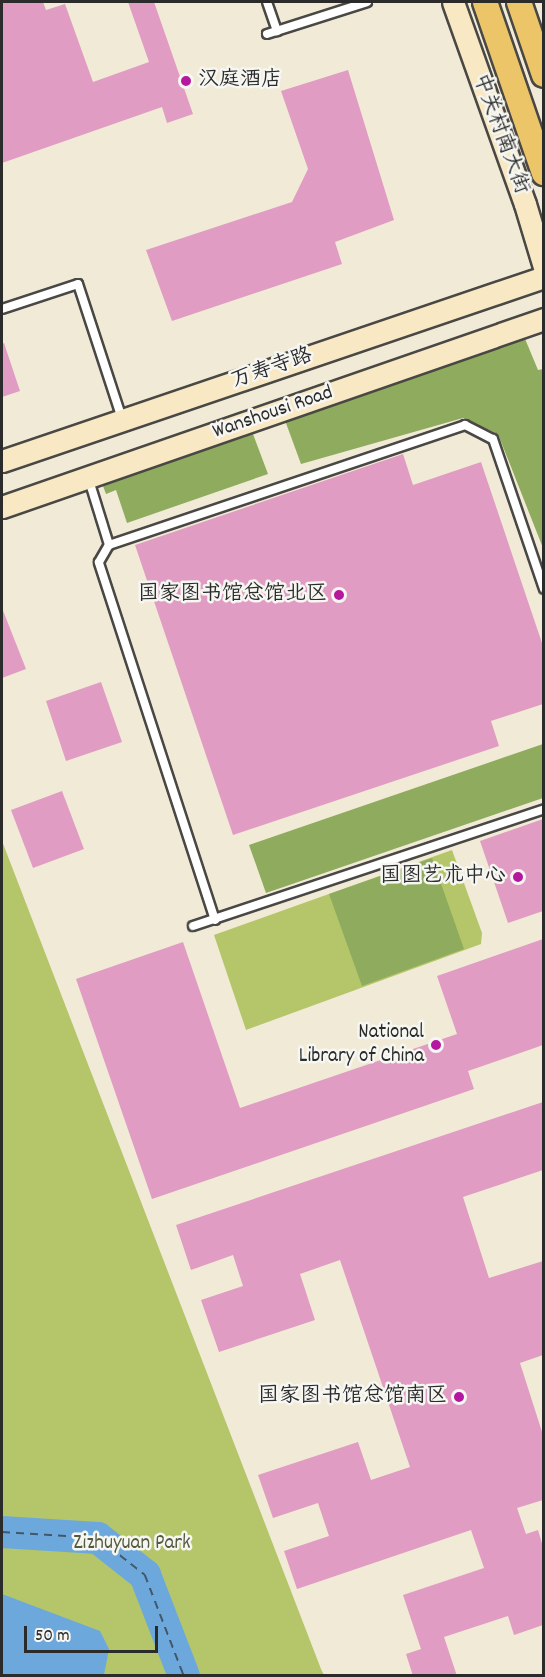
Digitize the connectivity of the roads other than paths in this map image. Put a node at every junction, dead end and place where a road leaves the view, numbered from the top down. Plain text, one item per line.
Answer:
1 (267, 2) edge
2 (367, 2) edge
3 (453, 2) edge
4 (485, 2) edge
5 (519, 2) edge
6 (277, 31) junction
7 (267, 34) dead end
8 (543, 75) edge
9 (543, 173) edge
10 (543, 267) edge
11 (543, 277) edge
12 (2, 309) edge
13 (543, 319) edge
14 (123, 420) junction
15 (2, 461) edge
16 (87, 477) junction
17 (2, 507) edge
18 (109, 545) junction
19 (543, 589) edge
20 (543, 809) edge
21 (214, 920) junction
22 (194, 926) dead end

1 - 6 lane
2 - 6 lane
3 - 10 street, 中关村南大街
4 - 9 main road
5 - 8 main road
6 - 7 lane
11 - 14 street, 万寿寺路
12 - 14 lane
13 - 16 street, Wanshousi Road
14 - 15 street, 万寿寺路
16 - 17 street, Wanshousi Road
16 - 18 lane
18 - 19 lane
18 - 21 lane
20 - 21 lane
21 - 22 lane

